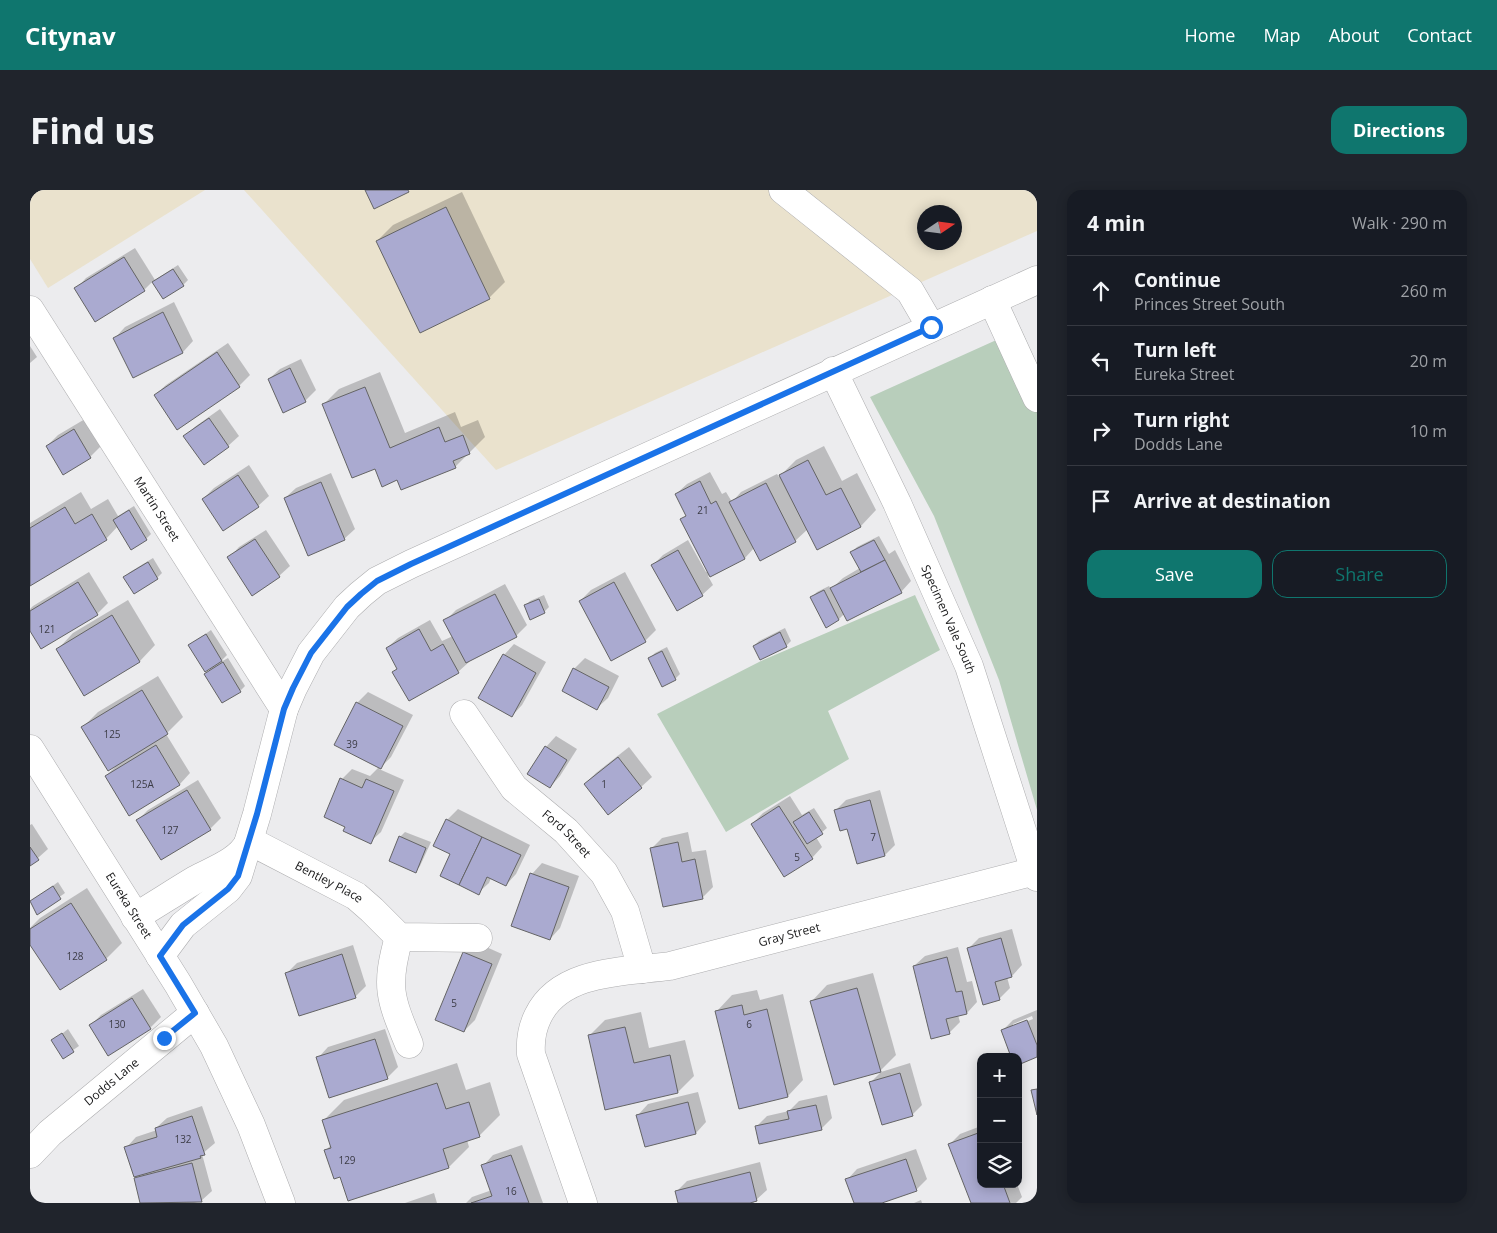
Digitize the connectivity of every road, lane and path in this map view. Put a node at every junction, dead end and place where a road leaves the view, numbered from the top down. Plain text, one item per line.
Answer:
1 (783, 190) edge
2 (1037, 280) edge
3 (992, 300) junction
4 (30, 310) edge
5 (931, 327) junction
6 (833, 371) junction
7 (1037, 398) edge
8 (284, 709) junction
9 (464, 714) dead end
10 (30, 749) edge
11 (250, 841) junction
12 (1036, 874) edge
13 (135, 917) junction
14 (399, 937) junction
15 (478, 938) dead end
16 (160, 956) junction
17 (642, 969) junction
18 (195, 1013) junction
19 (409, 1044) dead end
20 (30, 1154) edge
21 (280, 1203) edge
22 (583, 1203) edge

1 - 5 street
2 - 3 street
3 - 5 street
3 - 7 street
4 - 8 street, Martin Street
5 - 6 street
6 - 8 street
6 - 12 street, Specimen Vale South
8 - 11 street
9 - 17 street, Ford Street
10 - 13 street, Eureka Street
11 - 13 street
11 - 14 street, Bentley Place
11 - 16 street
12 - 17 street, Gray Street
13 - 16 street, Eureka Street
14 - 15 street
14 - 19 street
16 - 18 street, Eureka Street
17 - 22 street, Gray Street
18 - 20 street, Dodds Lane
18 - 21 street, Eureka Street

